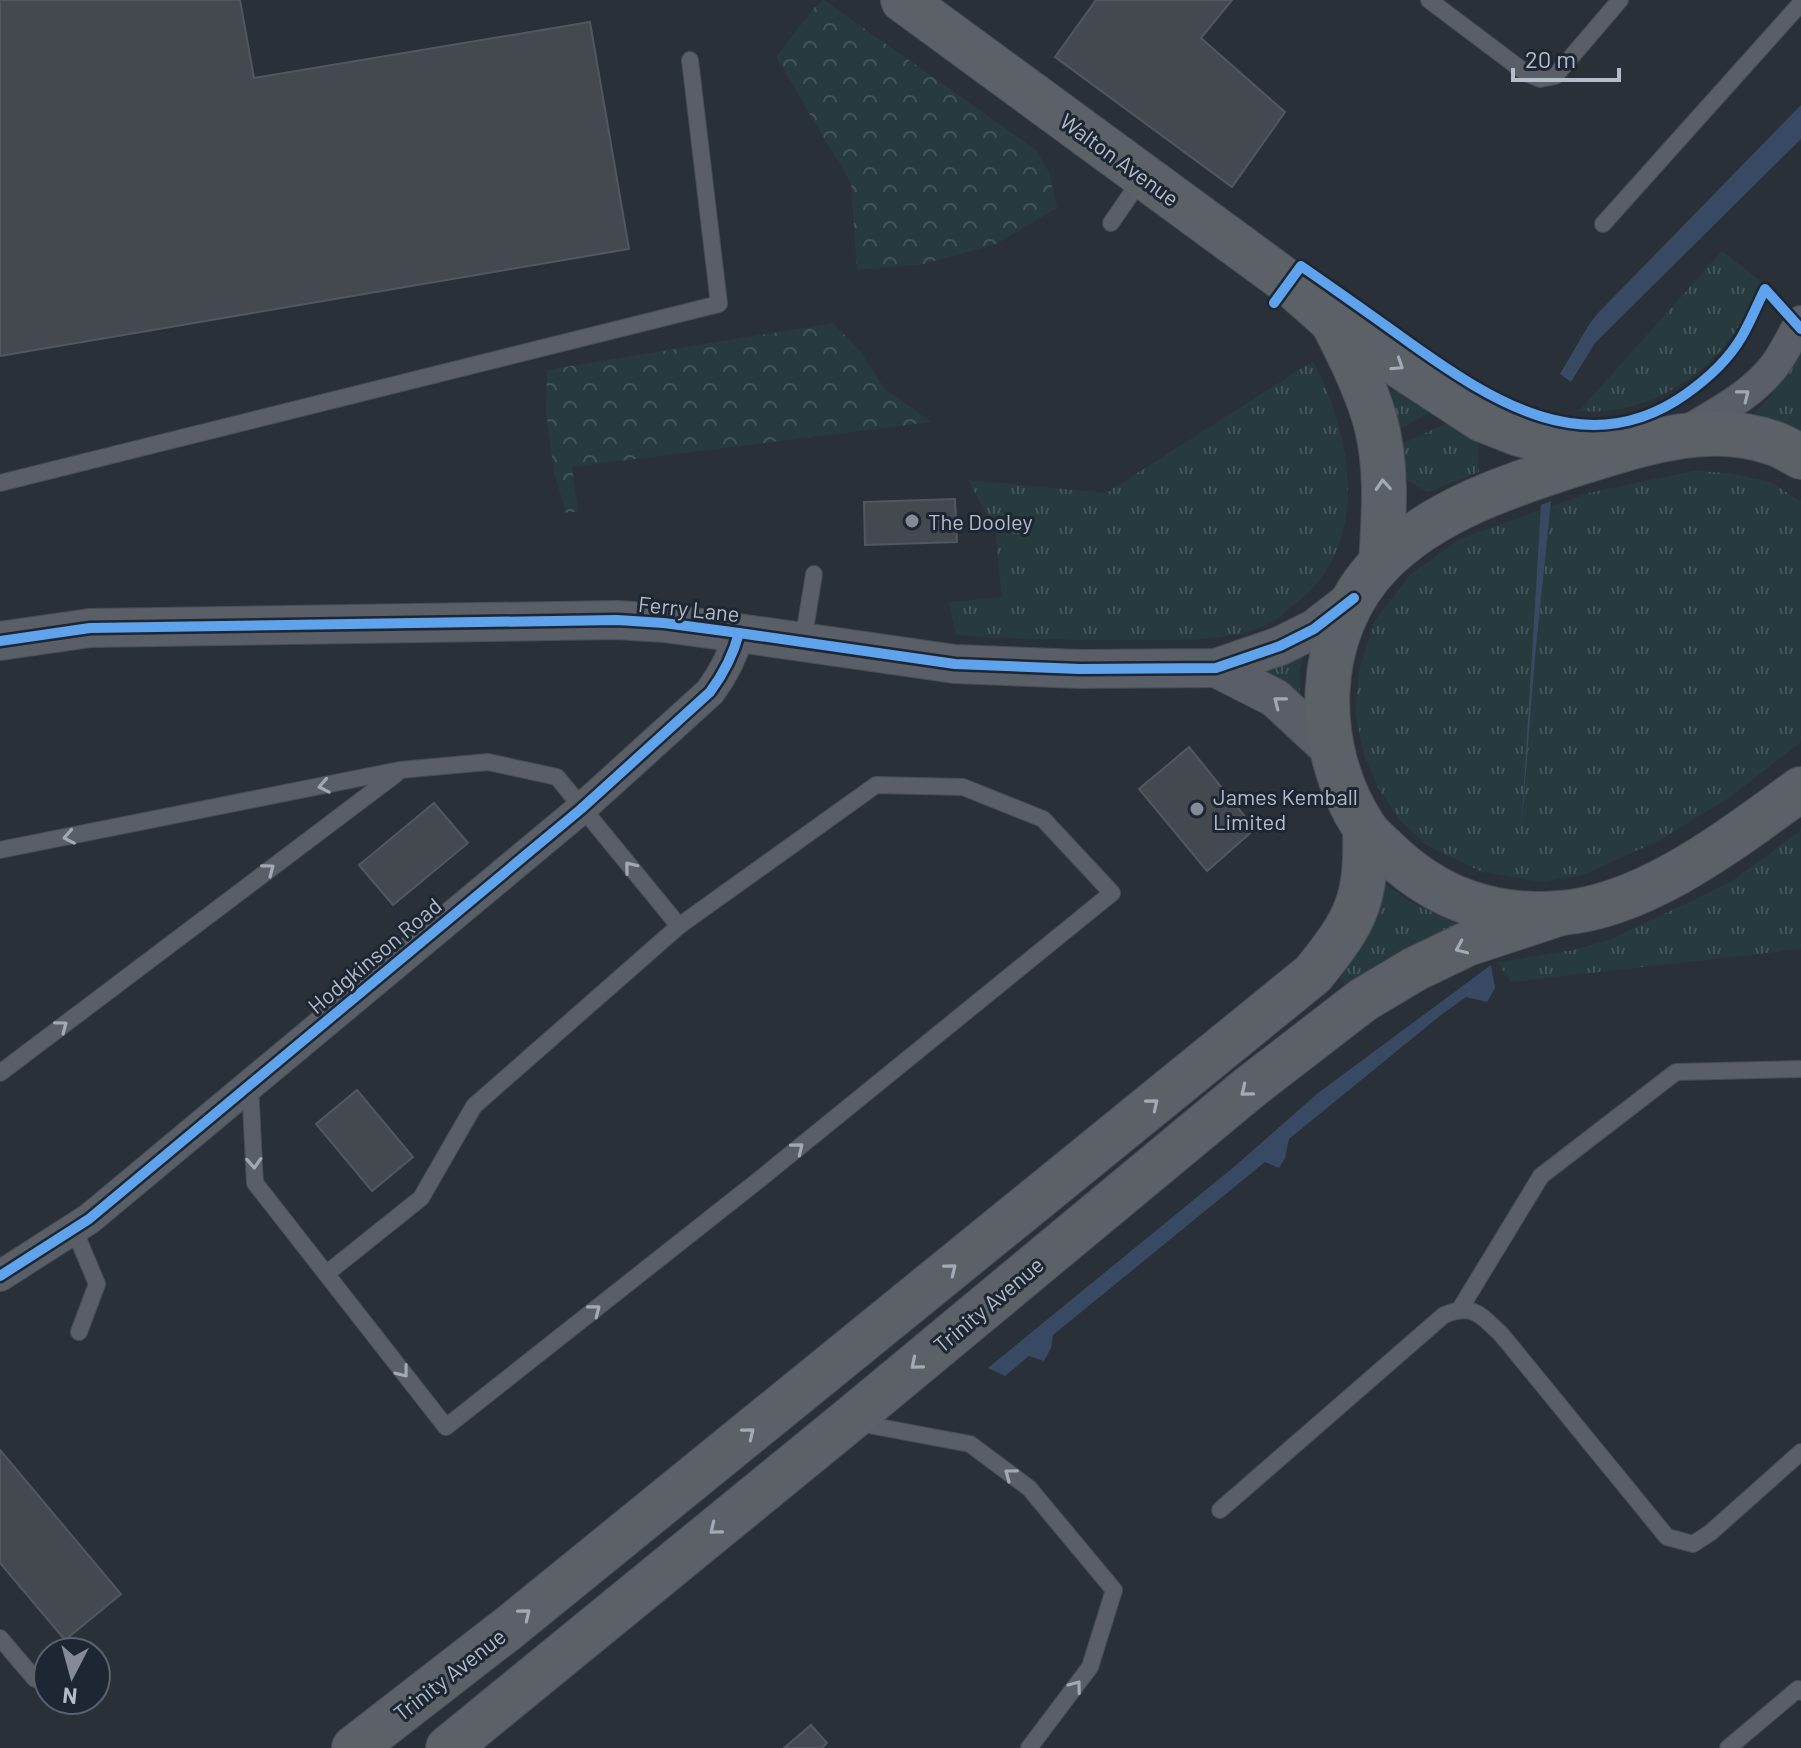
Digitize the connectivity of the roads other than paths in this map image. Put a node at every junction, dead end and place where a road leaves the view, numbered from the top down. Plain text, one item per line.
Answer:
1 (903, 0) edge
2 (1429, 0) edge
3 (1620, 0) edge
4 (1801, 3) edge
5 (690, 60) dead end
6 (1143, 176) junction
7 (1111, 223) dead end
8 (1603, 224) dead end
9 (1801, 321) edge
10 (1333, 322) junction
11 (1678, 435) junction
12 (1626, 449) junction
13 (1801, 457) edge
14 (0, 483) edge
15 (1381, 563) junction
16 (814, 574) dead end
17 (1354, 598) junction
18 (739, 633) junction
19 (0, 641) edge
20 (803, 642) junction
21 (1216, 668) junction
22 (1331, 750) junction
23 (400, 770) junction
24 (1801, 789) edge
25 (581, 809) junction
26 (1365, 829) junction
27 (0, 850) edge
28 (1561, 913) junction
29 (679, 926) junction
30 (1801, 1069) edge
31 (0, 1073) edge
32 (250, 1085) junction
33 (74, 1229) junction
34 (326, 1274) junction
35 (0, 1276) edge
36 (1460, 1309) junction
37 (79, 1332) dead end
38 (848, 1421) junction
39 (1801, 1452) edge
40 (1220, 1510) dead end
41 (0, 1638) edge
42 (32, 1675) edge
43 (1801, 1692) edge
44 (354, 1748) edge
45 (448, 1748) edge
46 (1029, 1748) edge
47 (1728, 1748) edge

1 - 6 main road, Walton Avenue
2 - 3 lane
4 - 8 lane
5 - 14 lane
6 - 7 lane
6 - 10 main road, Walton Avenue
11 -> 9 street
10 -> 12 main road, Walton Avenue
15 -> 10 main road, Walton Avenue
11 - 12 main road
11 - 13 main road
12 - 15 main road
15 - 17 main road
16 - 20 lane
17 - 21 street, Ferry Lane
17 - 22 main road
18 - 19 street, Ferry Lane
18 - 20 street, Ferry Lane
18 - 25 street, Hodgkinson Road
20 - 21 street, Ferry Lane
22 -> 21 street, Ferry Lane
22 - 26 main road
23 - 25 lane
23 -> 27 lane
31 -> 23 lane
24 - 28 main road
29 -> 25 lane
25 - 32 street, Hodgkinson Road
26 - 28 main road
44 -> 26 main road, Trinity Avenue
28 -> 38 main road, Trinity Avenue
29 - 34 lane
34 -> 29 lane
30 - 36 lane
32 - 33 street, Hodgkinson Road
32 -> 34 lane
33 - 35 street, Hodgkinson Road
33 - 37 lane
36 - 39 lane
36 - 40 lane
38 -> 45 main road, Trinity Avenue
46 -> 38 lane
41 - 42 lane
43 - 47 lane

